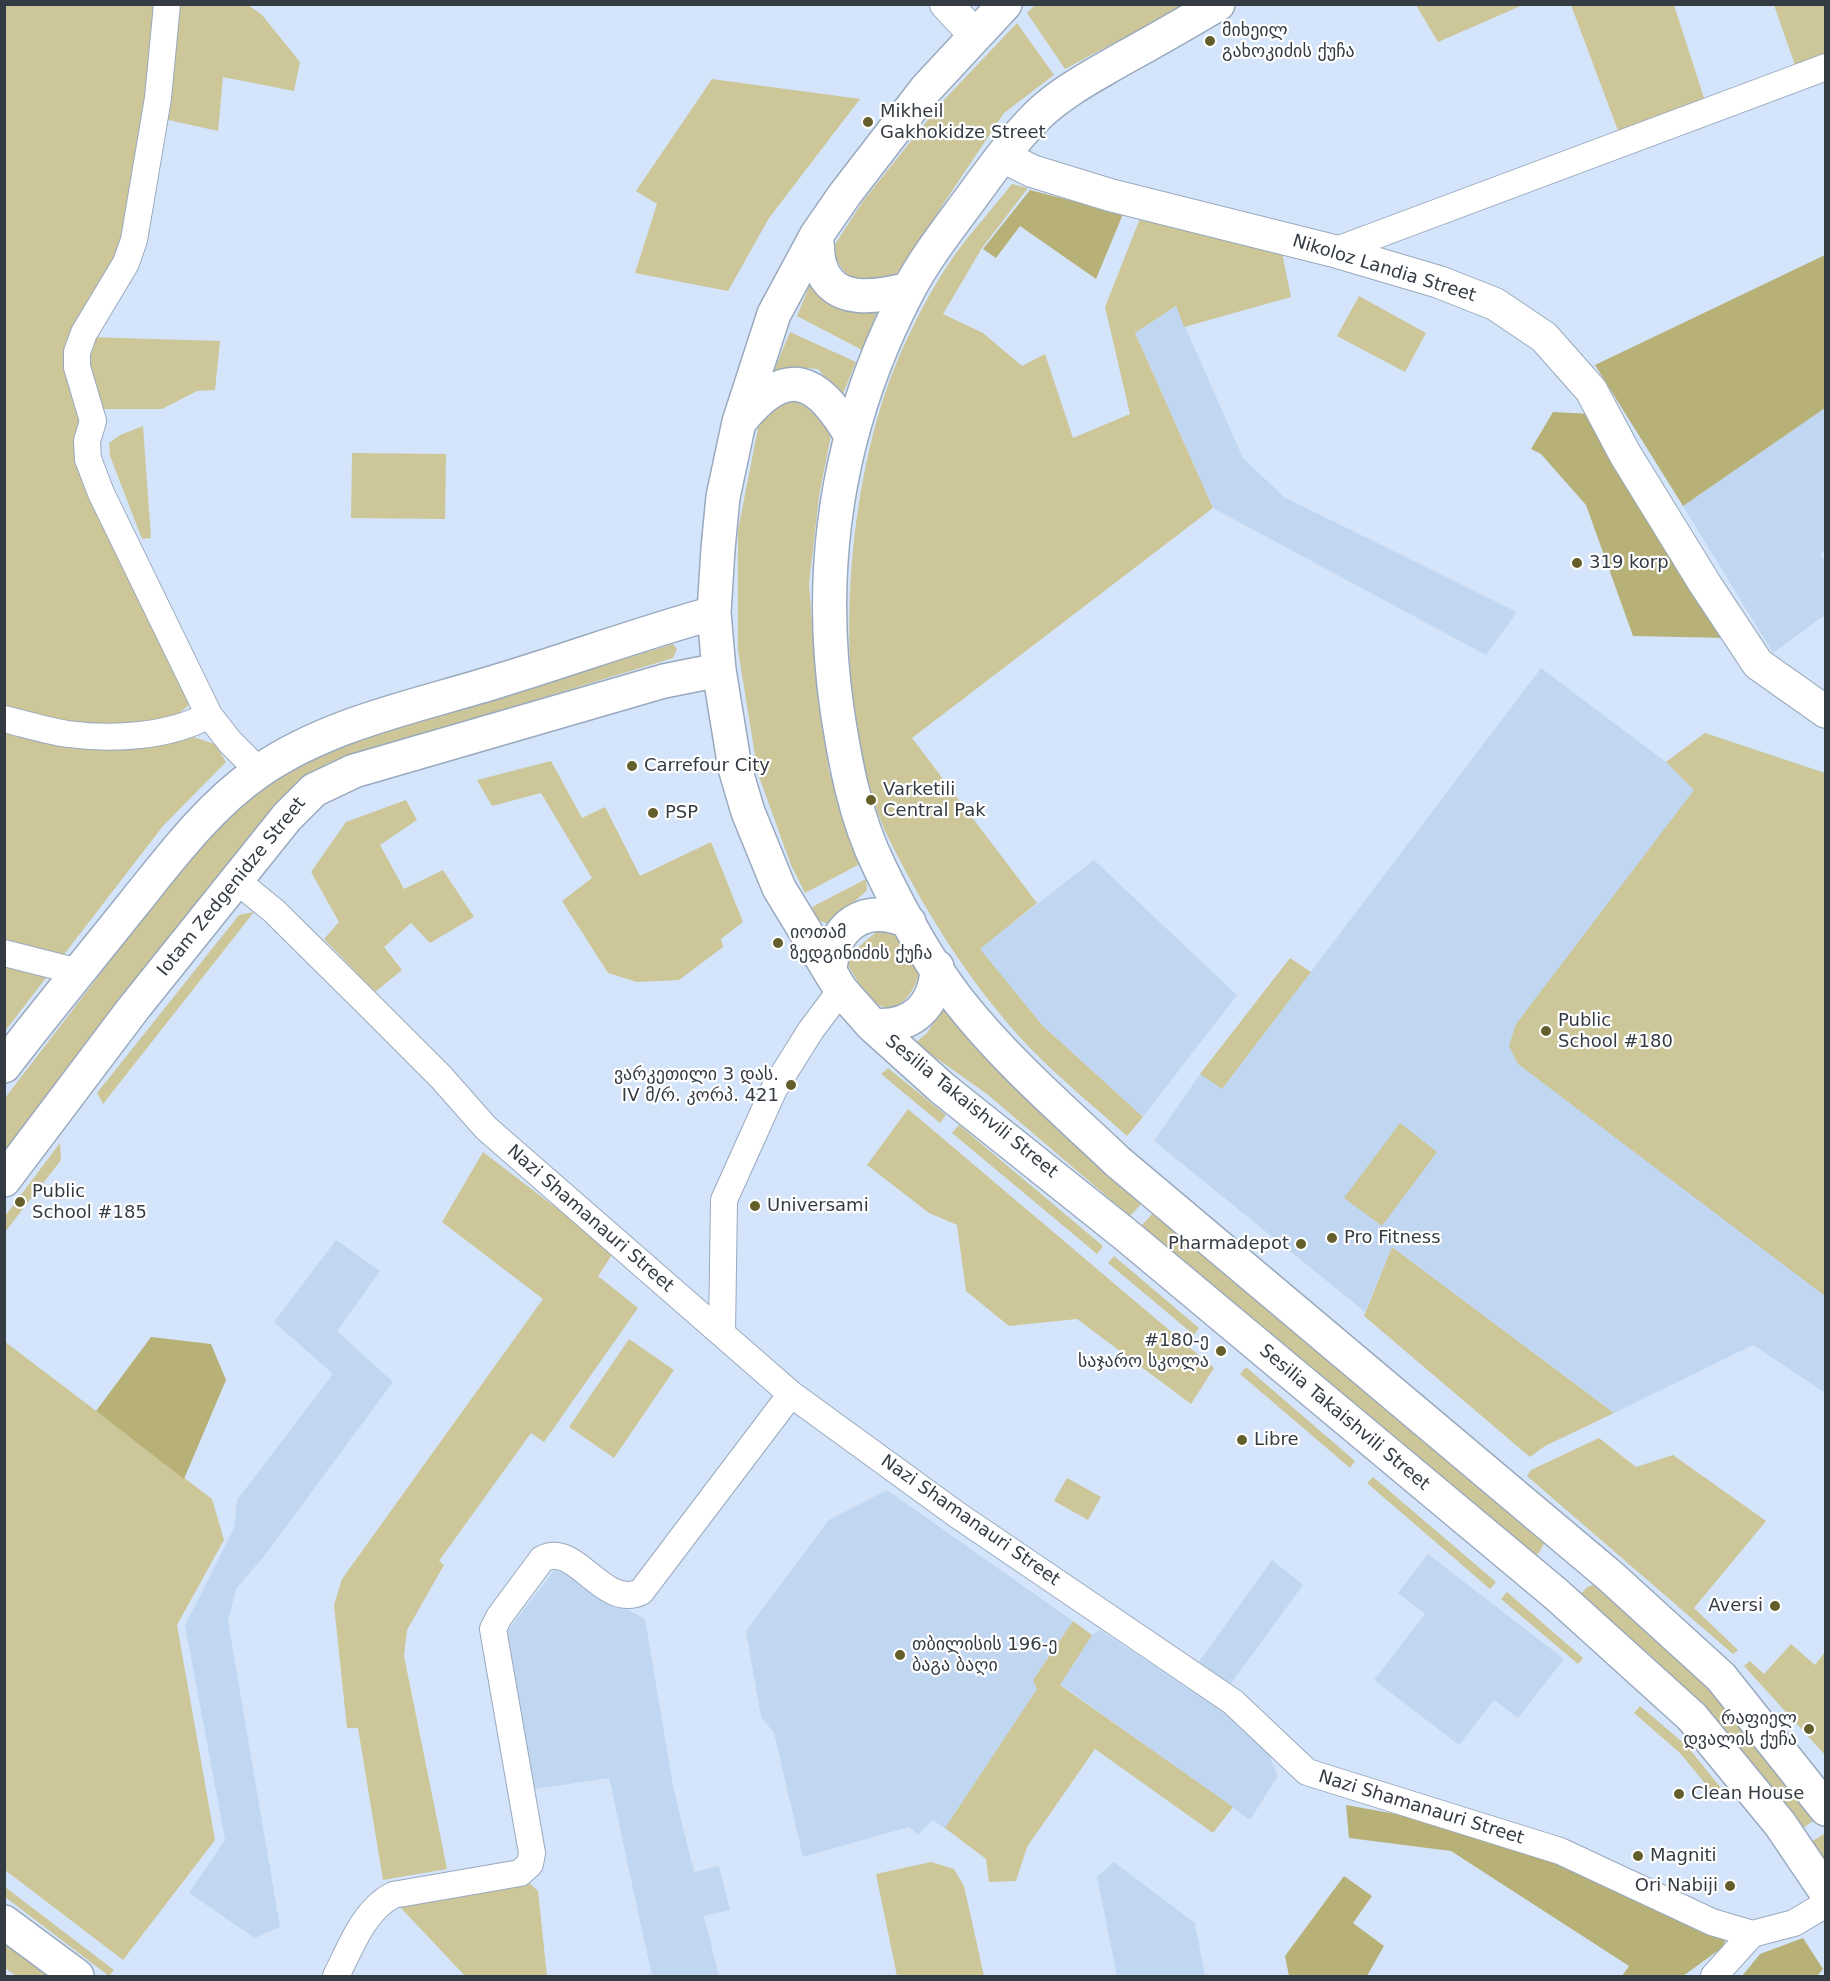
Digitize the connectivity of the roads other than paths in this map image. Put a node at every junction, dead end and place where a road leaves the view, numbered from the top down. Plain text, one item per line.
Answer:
1 (167, 4) edge
2 (946, 4) edge
3 (1005, 4) edge
4 (1218, 4) edge
5 (975, 35) junction
6 (1826, 67) edge
7 (1002, 156) junction
8 (816, 236) junction
9 (1334, 251) junction
10 (909, 289) junction
11 (739, 422) junction
12 (850, 434) junction
13 (714, 613) junction
14 (719, 670) junction
15 (1826, 712) edge
16 (209, 715) junction
17 (4, 719) edge
18 (259, 771) junction
19 (237, 881) junction
20 (909, 922) junction
21 (4, 953) edge
22 (937, 967) junction
23 (79, 972) junction
24 (835, 981) junction
25 (872, 1025) junction
26 (4, 1066) edge
27 (4, 1180) edge
28 (722, 1333) junction
29 (790, 1394) junction
30 (1555, 1529) junction
31 (1522, 1566) junction
32 (1609, 1575) junction
33 (1574, 1610) junction
34 (1822, 1796) edge
35 (1826, 1892) edge
36 (1826, 1904) edge
37 (4, 1922) edge
38 (1752, 1934) junction
39 (77, 1977) edge
40 (336, 1977) edge
41 (1714, 1977) edge

1 - 16 street
2 - 5 street
3 - 5 main road, Sesilia Takaishvili Street
4 - 7 main road
5 - 8 main road, Sesilia Takaishvili Street
6 - 9 street
7 - 9 street, Nikoloz Landia Street
7 - 10 main road
8 - 10 main road
8 - 11 main road, Sesilia Takaishvili Street
9 - 15 street, Nikoloz Landia Street
10 - 12 main road
11 - 12 main road
11 - 13 main road, Sesilia Takaishvili Street
12 - 20 main road
13 - 14 main road, Sesilia Takaishvili Street
13 - 18 main road
14 - 19 main road, Iotam Zedgenidze Street
14 - 24 main road, Sesilia Takaishvili Street
16 - 17 street
16 - 18 street
18 - 23 main road
19 - 27 main road, Iotam Zedgenidze Street
19 - 28 street, Nazi Shamanauri Street
20 - 22 main road
20 - 24 main road
21 - 23 street
22 - 25 main road
22 - 30 main road
23 - 26 main road
24 - 25 main road, Sesilia Takaishvili Street
24 - 28 street
25 - 31 main road, Sesilia Takaishvili Street
28 - 29 street, Nazi Shamanauri Street
29 - 38 street, Nazi Shamanauri Street
29 - 40 street
30 - 31 main road
30 - 32 main road
31 - 33 main road, Sesilia Takaishvili Street
32 - 33 main road
32 - 34 main road
33 - 35 main road, Sesilia Takaishvili Street
36 - 38 street
37 - 39 main road
38 - 41 street

